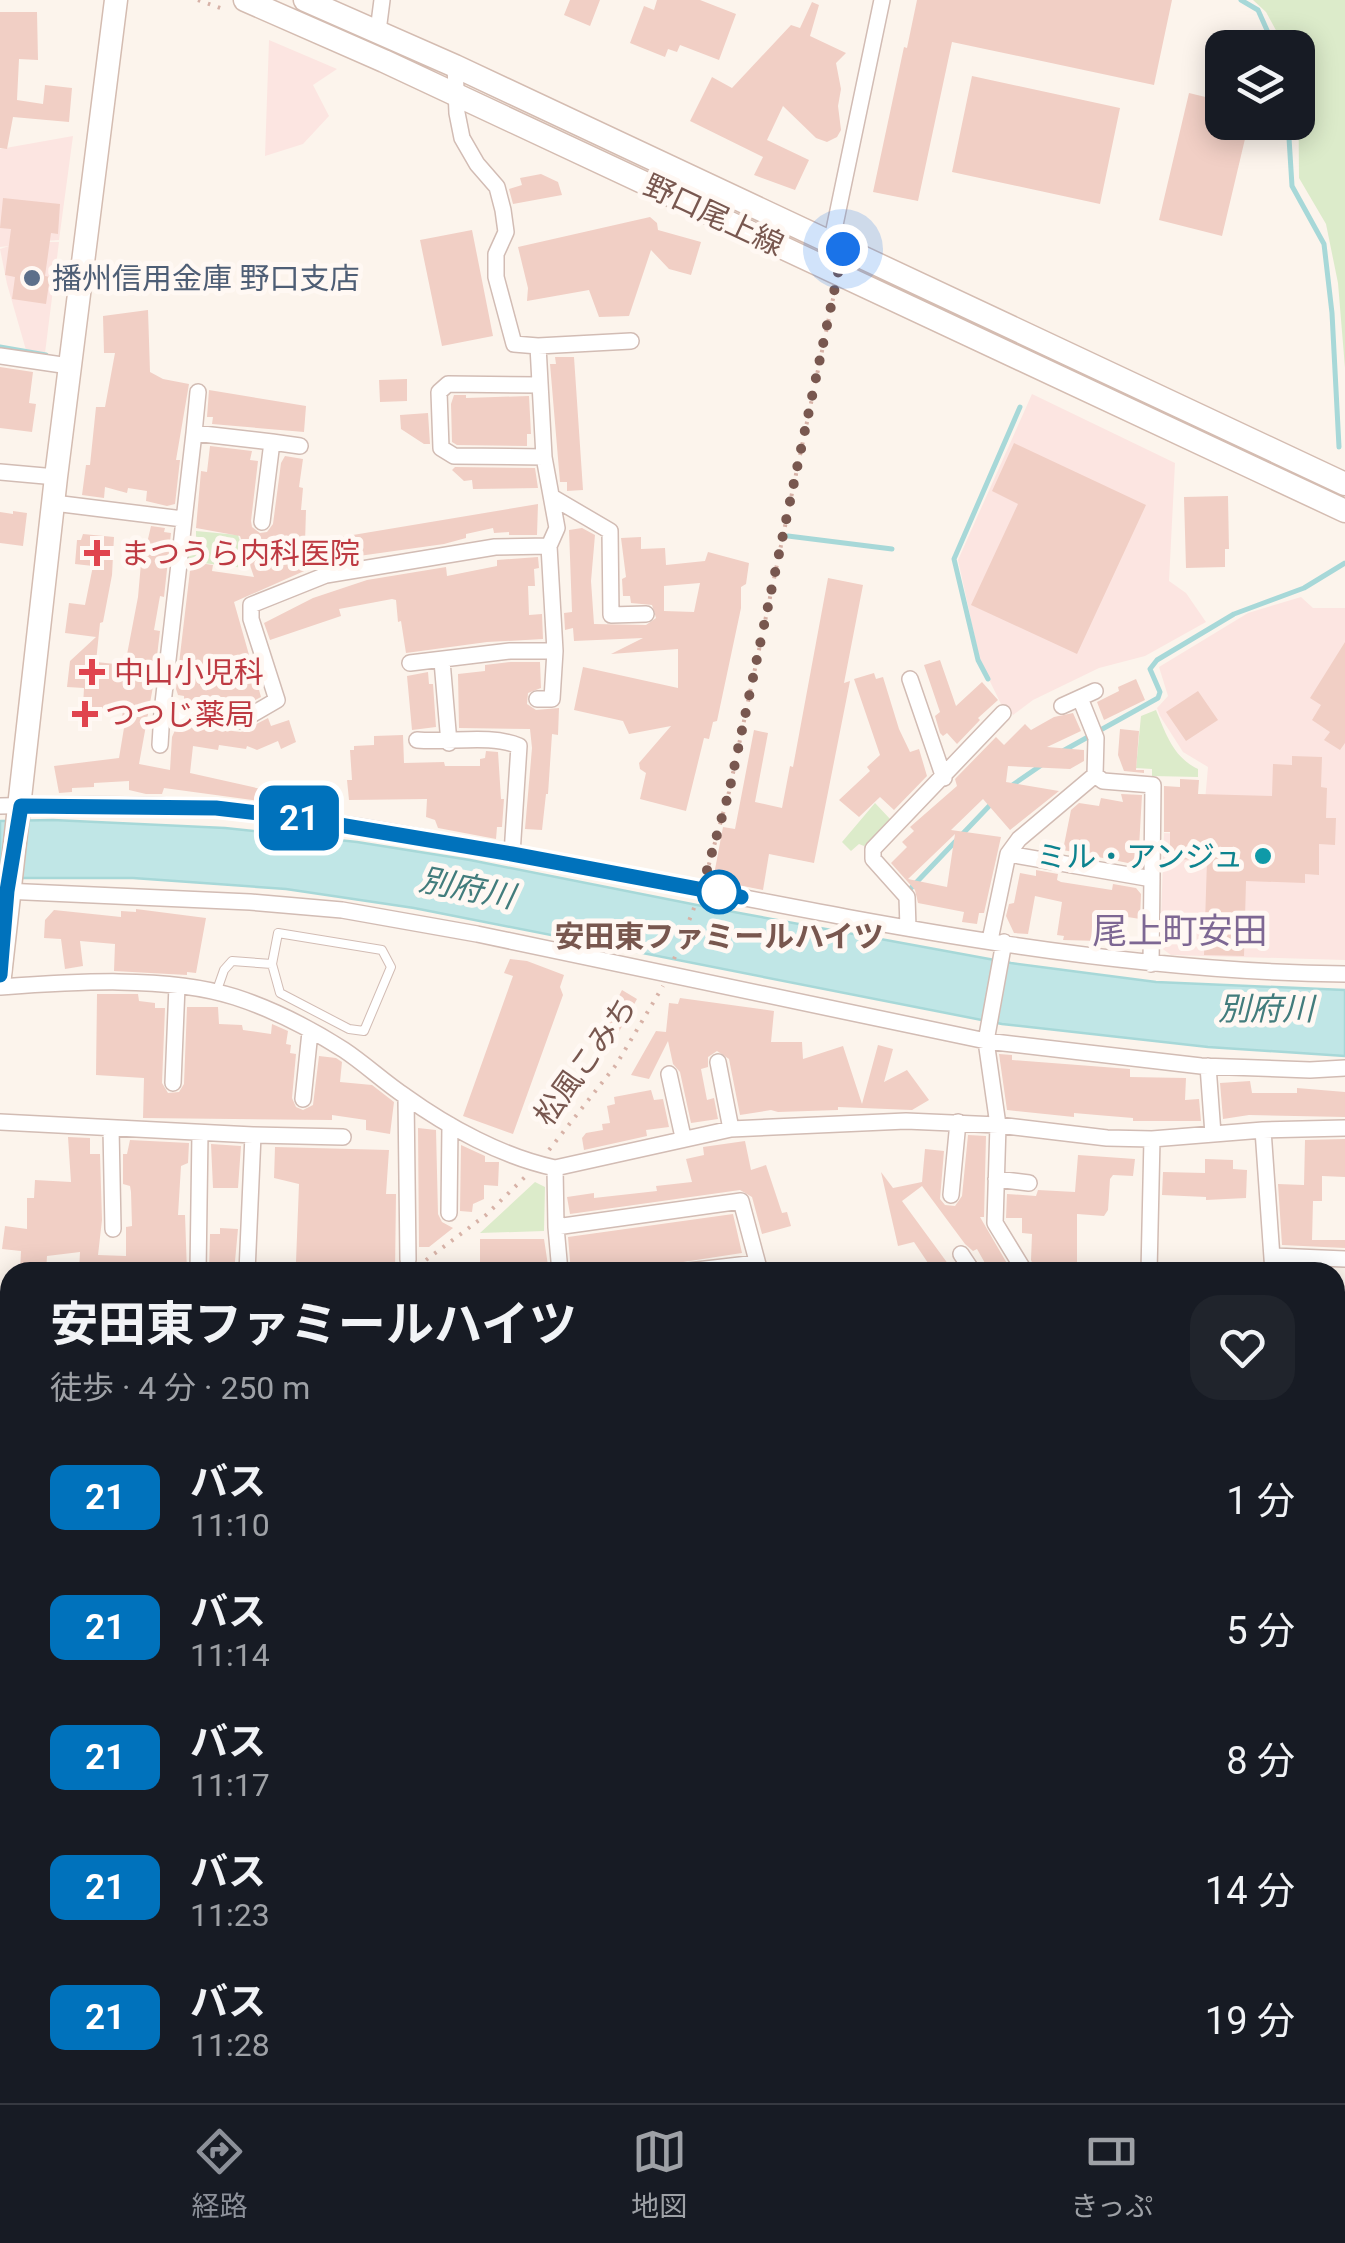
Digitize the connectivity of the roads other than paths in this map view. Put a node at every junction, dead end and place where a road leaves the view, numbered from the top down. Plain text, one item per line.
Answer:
1 (116, 0) edge
2 (245, 0) edge
3 (305, 0) edge
4 (382, 0) edge
5 (882, 0) edge
6 (378, 31) junction
7 (455, 66) junction
8 (456, 94) junction
9 (831, 244) junction
10 (631, 341) dead end
11 (538, 346) junction
12 (0, 356) edge
13 (70, 366) junction
14 (539, 386) junction
15 (198, 392) dead end
16 (194, 434) junction
17 (272, 442) junction
18 (300, 446) dead end
19 (544, 457) junction
20 (0, 472) edge
21 (56, 477) junction
22 (1345, 484) edge
23 (552, 498) junction
24 (54, 503) junction
25 (1345, 511) edge
26 (183, 519) junction
27 (262, 522) dead end
28 (549, 546) junction
29 (646, 614) dead end
30 (554, 652) junction
31 (442, 661) junction
32 (410, 664) dead end
33 (910, 678) dead end
34 (537, 699) dead end
35 (1062, 706) dead end
36 (162, 712) junction
37 (1004, 713) dead end
38 (417, 740) dead end
39 (449, 742) junction
40 (160, 745) dead end
41 (1096, 775) junction
42 (944, 778) junction
43 (11, 806) edge
44 (512, 854) junction
45 (1008, 854) junction
46 (1152, 878) junction
47 (4, 891) edge
48 (908, 928) junction
49 (997, 941) junction
50 (272, 964) junction
51 (1151, 964) junction
52 (1345, 974) edge
53 (0, 976) edge
54 (177, 986) junction
55 (0, 987) edge
56 (216, 992) junction
57 (310, 1032) junction
58 (986, 1041) junction
59 (718, 1062) dead end
60 (1208, 1066) junction
61 (1345, 1068) edge
62 (668, 1074) dead end
63 (173, 1082) dead end
64 (406, 1098) junction
65 (303, 1099) dead end
66 (0, 1122) edge
67 (958, 1122) junction
68 (998, 1125) junction
69 (450, 1126) junction
70 (110, 1128) junction
71 (731, 1128) junction
72 (1345, 1128) edge
73 (1263, 1130) junction
74 (200, 1134) junction
75 (1213, 1134) junction
76 (253, 1135) junction
77 (343, 1137) dead end
78 (682, 1137) junction
79 (1152, 1139) junction
80 (555, 1168) junction
81 (996, 1179) junction
82 (1029, 1183) dead end
83 (951, 1195) dead end
84 (449, 1213) dead end
85 (131, 1214) dead end
86 (556, 1227) junction
87 (961, 1254) dead end
88 (1345, 1259) edge
89 (198, 1262) edge
90 (248, 1262) edge
91 (411, 1262) edge
92 (559, 1262) edge
93 (757, 1262) edge
94 (966, 1262) edge
95 (1019, 1262) edge
96 (1148, 1262) edge
97 (1274, 1262) edge
98 (1302, 1262) edge

1 - 13 main road
2 - 8 main road, 野口尾上線
3 - 6 main road, 野口尾上線
4 - 6 street
5 - 9 street
6 - 7 main road, 野口尾上線
7 - 8 street
7 - 9 main road, 野口尾上線
8 - 11 street
8 - 25 main road, 野口尾上線
9 - 22 main road, 野口尾上線
10 - 11 street
11 - 14 street
12 - 13 street
13 - 21 main road
14 - 19 street
14 - 19 street
15 - 16 street
16 - 17 street
16 - 26 street
17 - 18 street
17 - 27 street
19 - 23 street
20 - 21 street
21 - 24 main road
23 - 28 street
23 - 29 street
24 - 26 street
24 - 43 main road
26 - 36 street
28 - 30 street
28 - 36 street
30 - 31 street
30 - 34 street
31 - 32 street
31 - 39 street
33 - 42 street
35 - 41 street
36 - 40 street
37 - 42 street
38 - 39 street
39 - 44 street
41 - 45 street
41 - 46 street
42 - 48 street
43 - 44 street
43 - 47 main road
44 - 48 street
45 - 46 street
45 - 49 street
46 - 51 street
47 - 53 main road
47 - 58 street
48 - 49 street
49 - 51 street
49 - 58 street
50 - 50 lane
50 - 56 lane
51 - 52 street
54 - 55 street
54 - 56 street
54 - 63 street
56 - 57 street
57 - 64 street
57 - 65 street
58 - 60 street
58 - 68 street
59 - 71 street
60 - 61 street
60 - 75 street
62 - 78 street
64 - 69 street
64 - 91 street
66 - 70 street
67 - 68 street
67 - 71 street
67 - 83 street
68 - 79 street
68 - 81 street
69 - 80 street
69 - 84 street
70 - 74 street
70 - 85 street
71 - 78 street
72 - 73 street
73 - 75 street
73 - 97 street
74 - 76 street
74 - 89 street
75 - 79 street
76 - 77 street
76 - 90 street
78 - 80 street
79 - 96 street
80 - 86 street
81 - 82 street
81 - 95 street
86 - 92 street
86 - 93 street
87 - 94 street
88 - 98 street

